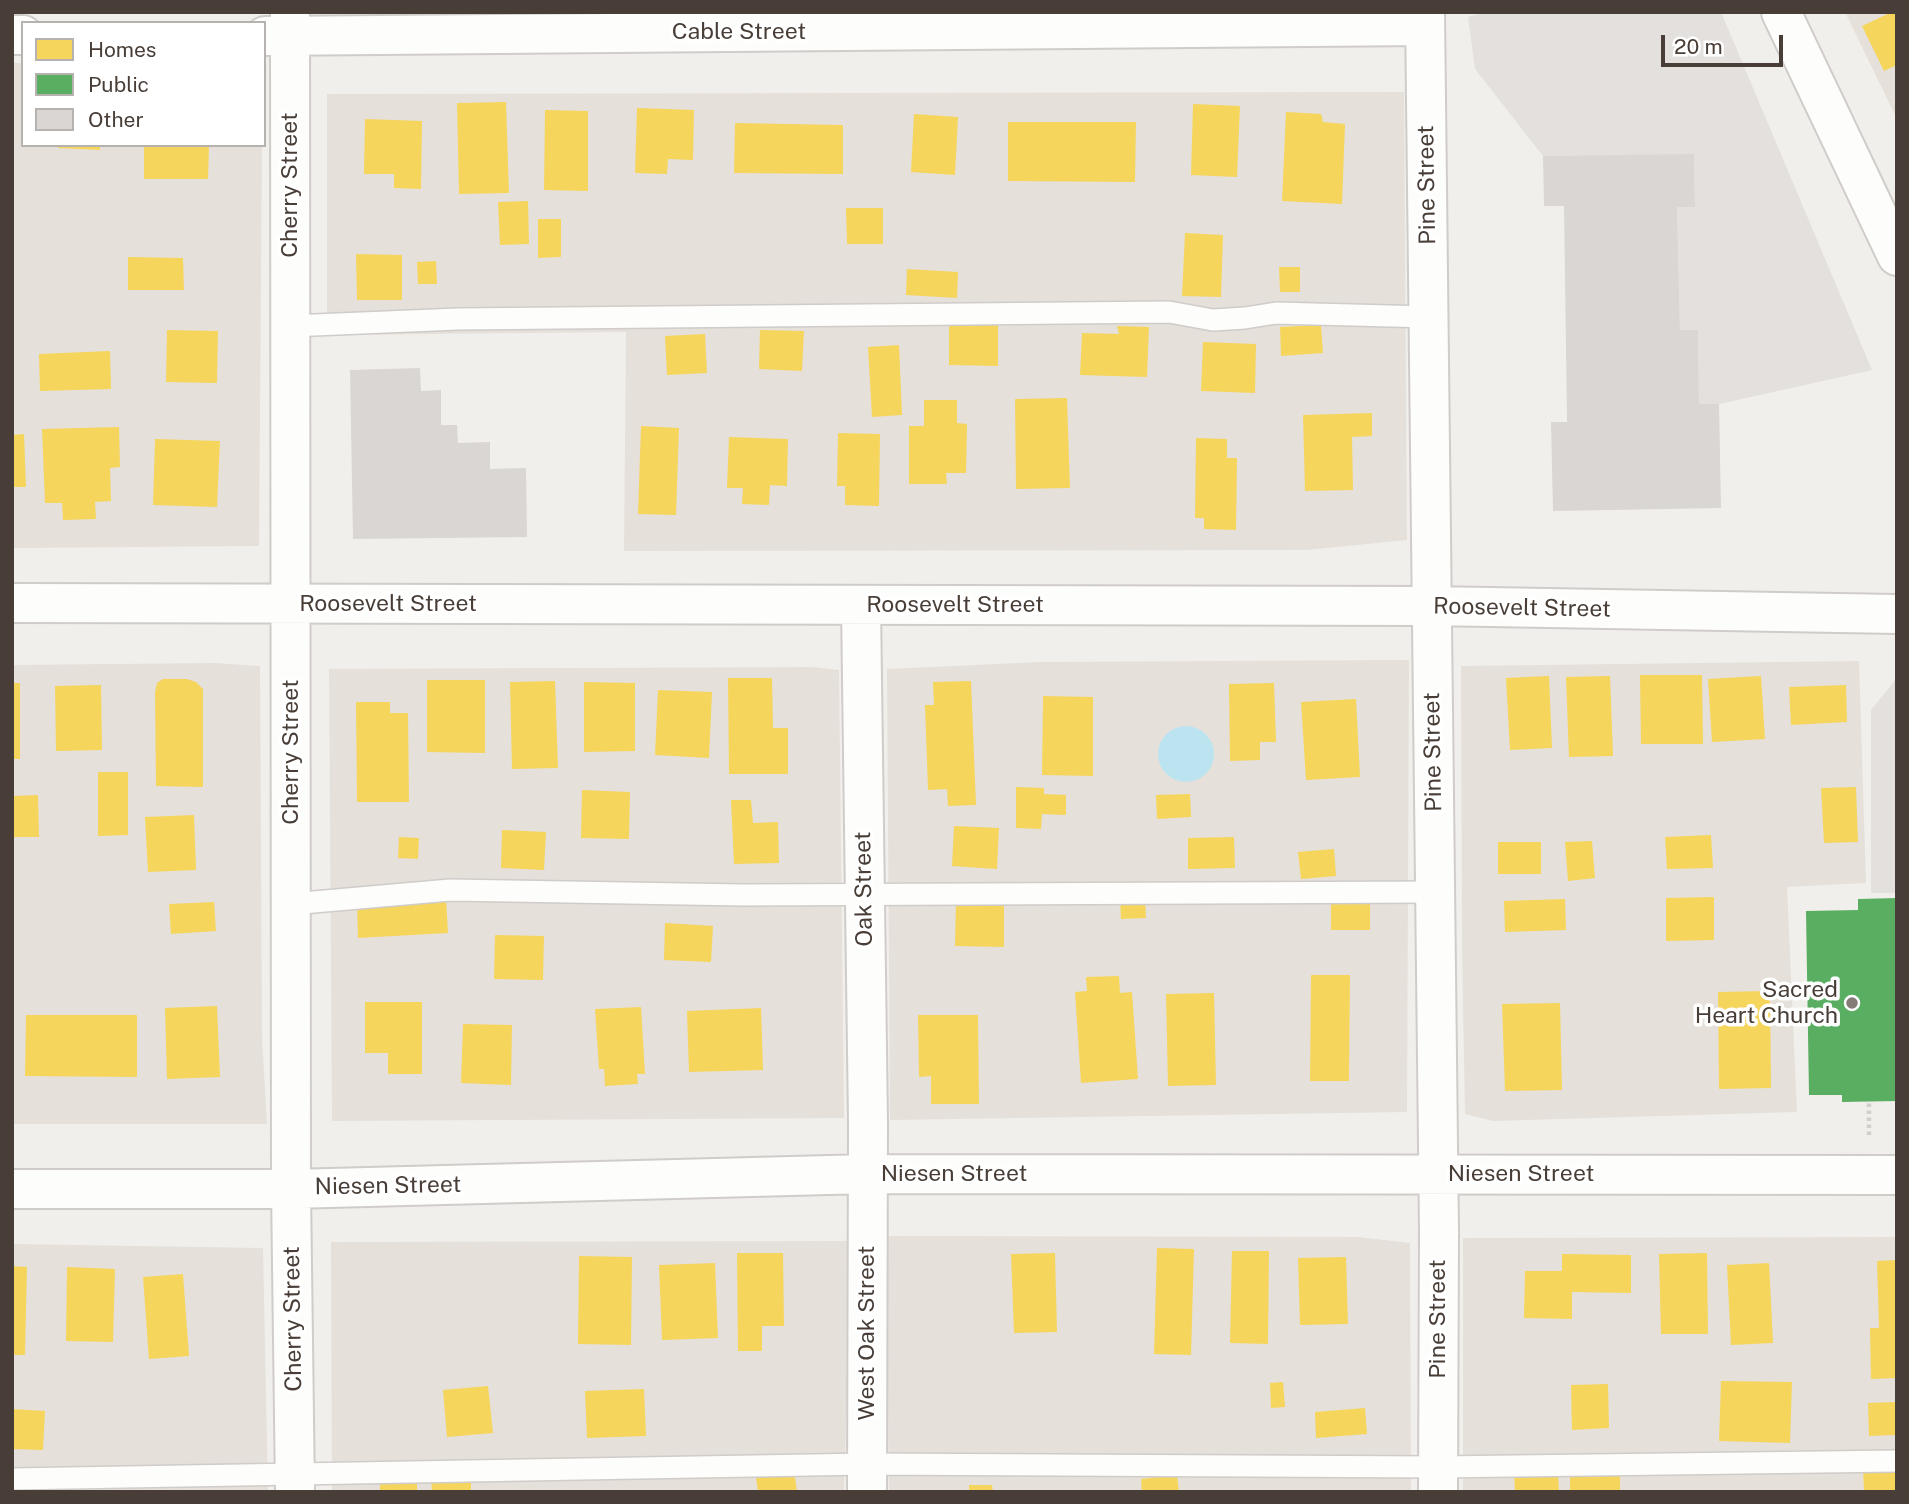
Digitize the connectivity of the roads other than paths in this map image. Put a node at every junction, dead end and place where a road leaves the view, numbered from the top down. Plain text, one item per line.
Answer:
1 (1781, 12) edge
2 (1425, 19) edge
3 (282, 28) edge
4 (1897, 256) edge
5 (1429, 317) junction
6 (290, 326) junction
7 (12, 603) edge
8 (291, 604) junction
9 (861, 605) junction
10 (1431, 606) junction
11 (1897, 614) edge
12 (1435, 892) junction
13 (864, 895) junction
14 (291, 904) junction
15 (867, 1174) junction
16 (1438, 1174) junction
17 (1897, 1175) edge
18 (12, 1189) edge
19 (291, 1189) junction
20 (1897, 1461) edge
21 (867, 1478) edge
22 (12, 1479) edge
23 (1438, 1479) edge
24 (295, 1483) edge

1 - 4 street
2 - 3 street, Cable Street
2 - 5 street, Pine Street
3 - 6 street, Cherry Street
5 - 6 lane
5 - 10 street, Pine Street
6 - 8 street, Cherry Street
7 - 8 street, Roosevelt Street
8 - 9 street, Roosevelt Street
8 - 14 street, Cherry Street
9 - 10 street, Roosevelt Street
9 - 13 street, Oak Street
10 - 11 street, Roosevelt Street
10 - 12 street, Pine Street
12 - 13 lane
12 - 16 street, Pine Street
13 - 14 lane
13 - 15 street, Oak Street
14 - 19 street, Cherry Street
15 - 16 street, Niesen Street
15 - 19 street, Niesen Street
15 - 21 street, West Oak Street
16 - 17 street, Niesen Street
16 - 23 street, Pine Street
18 - 19 street, Niesen Street
19 - 24 street, Cherry Street
20 - 23 lane
21 - 23 lane
21 - 24 lane
22 - 24 lane

